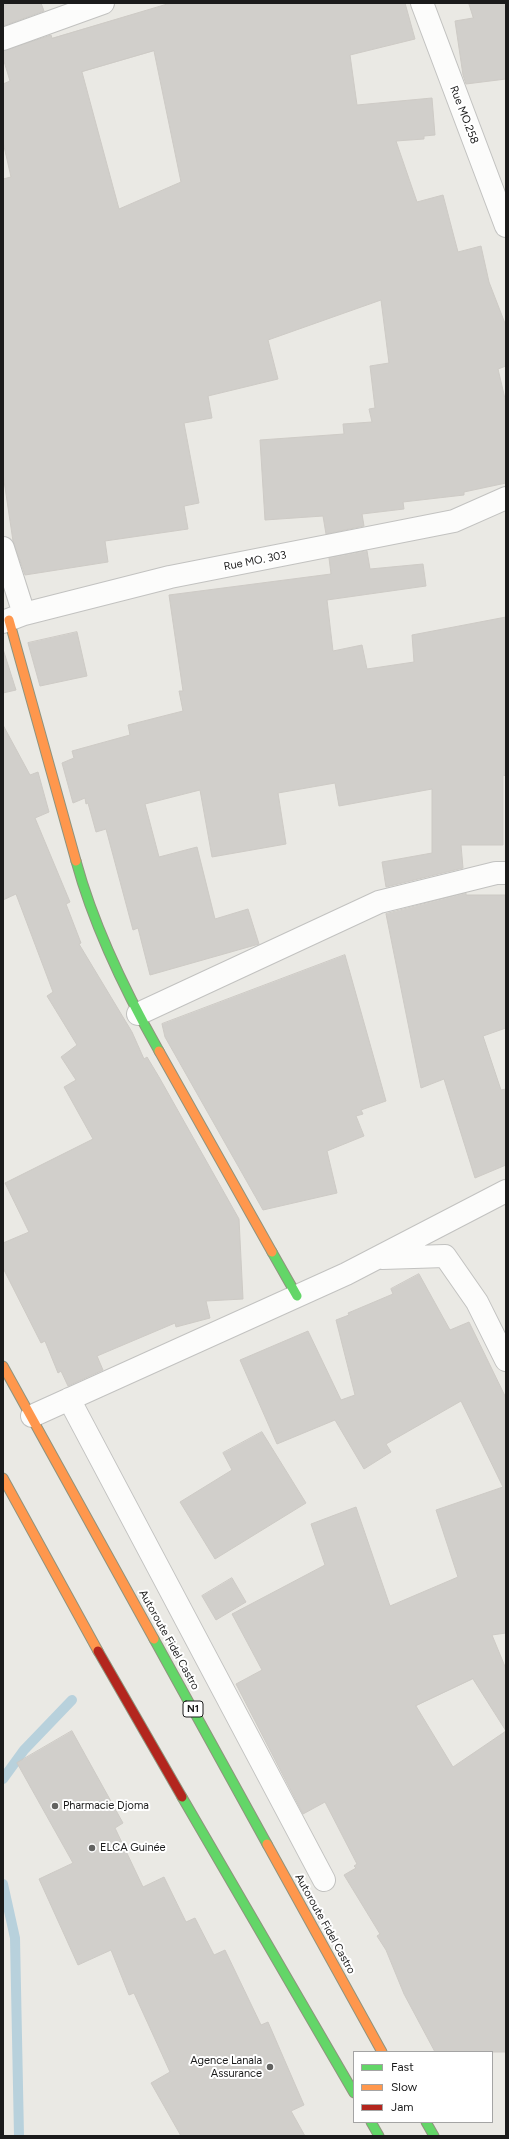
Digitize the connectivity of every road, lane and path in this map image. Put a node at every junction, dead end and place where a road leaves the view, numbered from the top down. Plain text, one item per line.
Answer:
1 (103, 3) edge
2 (422, 3) edge
3 (3, 39) edge
4 (506, 226) edge
5 (506, 498) edge
6 (3, 548) edge
7 (12, 619) edge
8 (506, 874) edge
9 (138, 1014) junction
10 (506, 1191) edge
11 (375, 1259) junction
12 (297, 1296) junction
13 (506, 1360) edge
14 (3, 1366) edge
15 (70, 1399) junction
16 (32, 1416) junction
17 (3, 1478) edge
18 (324, 1880) dead end
19 (381, 2051) edge
20 (353, 2091) edge
21 (372, 2123) edge
22 (427, 2123) edge
23 (379, 2136) edge
24 (434, 2136) edge

1 - 3 street
2 - 4 street, Rue MO.258
5 - 7 street, Rue MO. 303
6 - 7 street
7 - 9 main road
8 - 9 street
9 - 12 main road
10 - 11 street
11 - 12 street
11 - 13 street
12 - 15 street
14 - 16 main road, Autoroute Fidel Castro / N1
15 - 16 street
15 - 18 street
16 - 19 main road, Autoroute Fidel Castro / N1
17 - 20 main road
21 - 23 main road
22 - 24 main road

